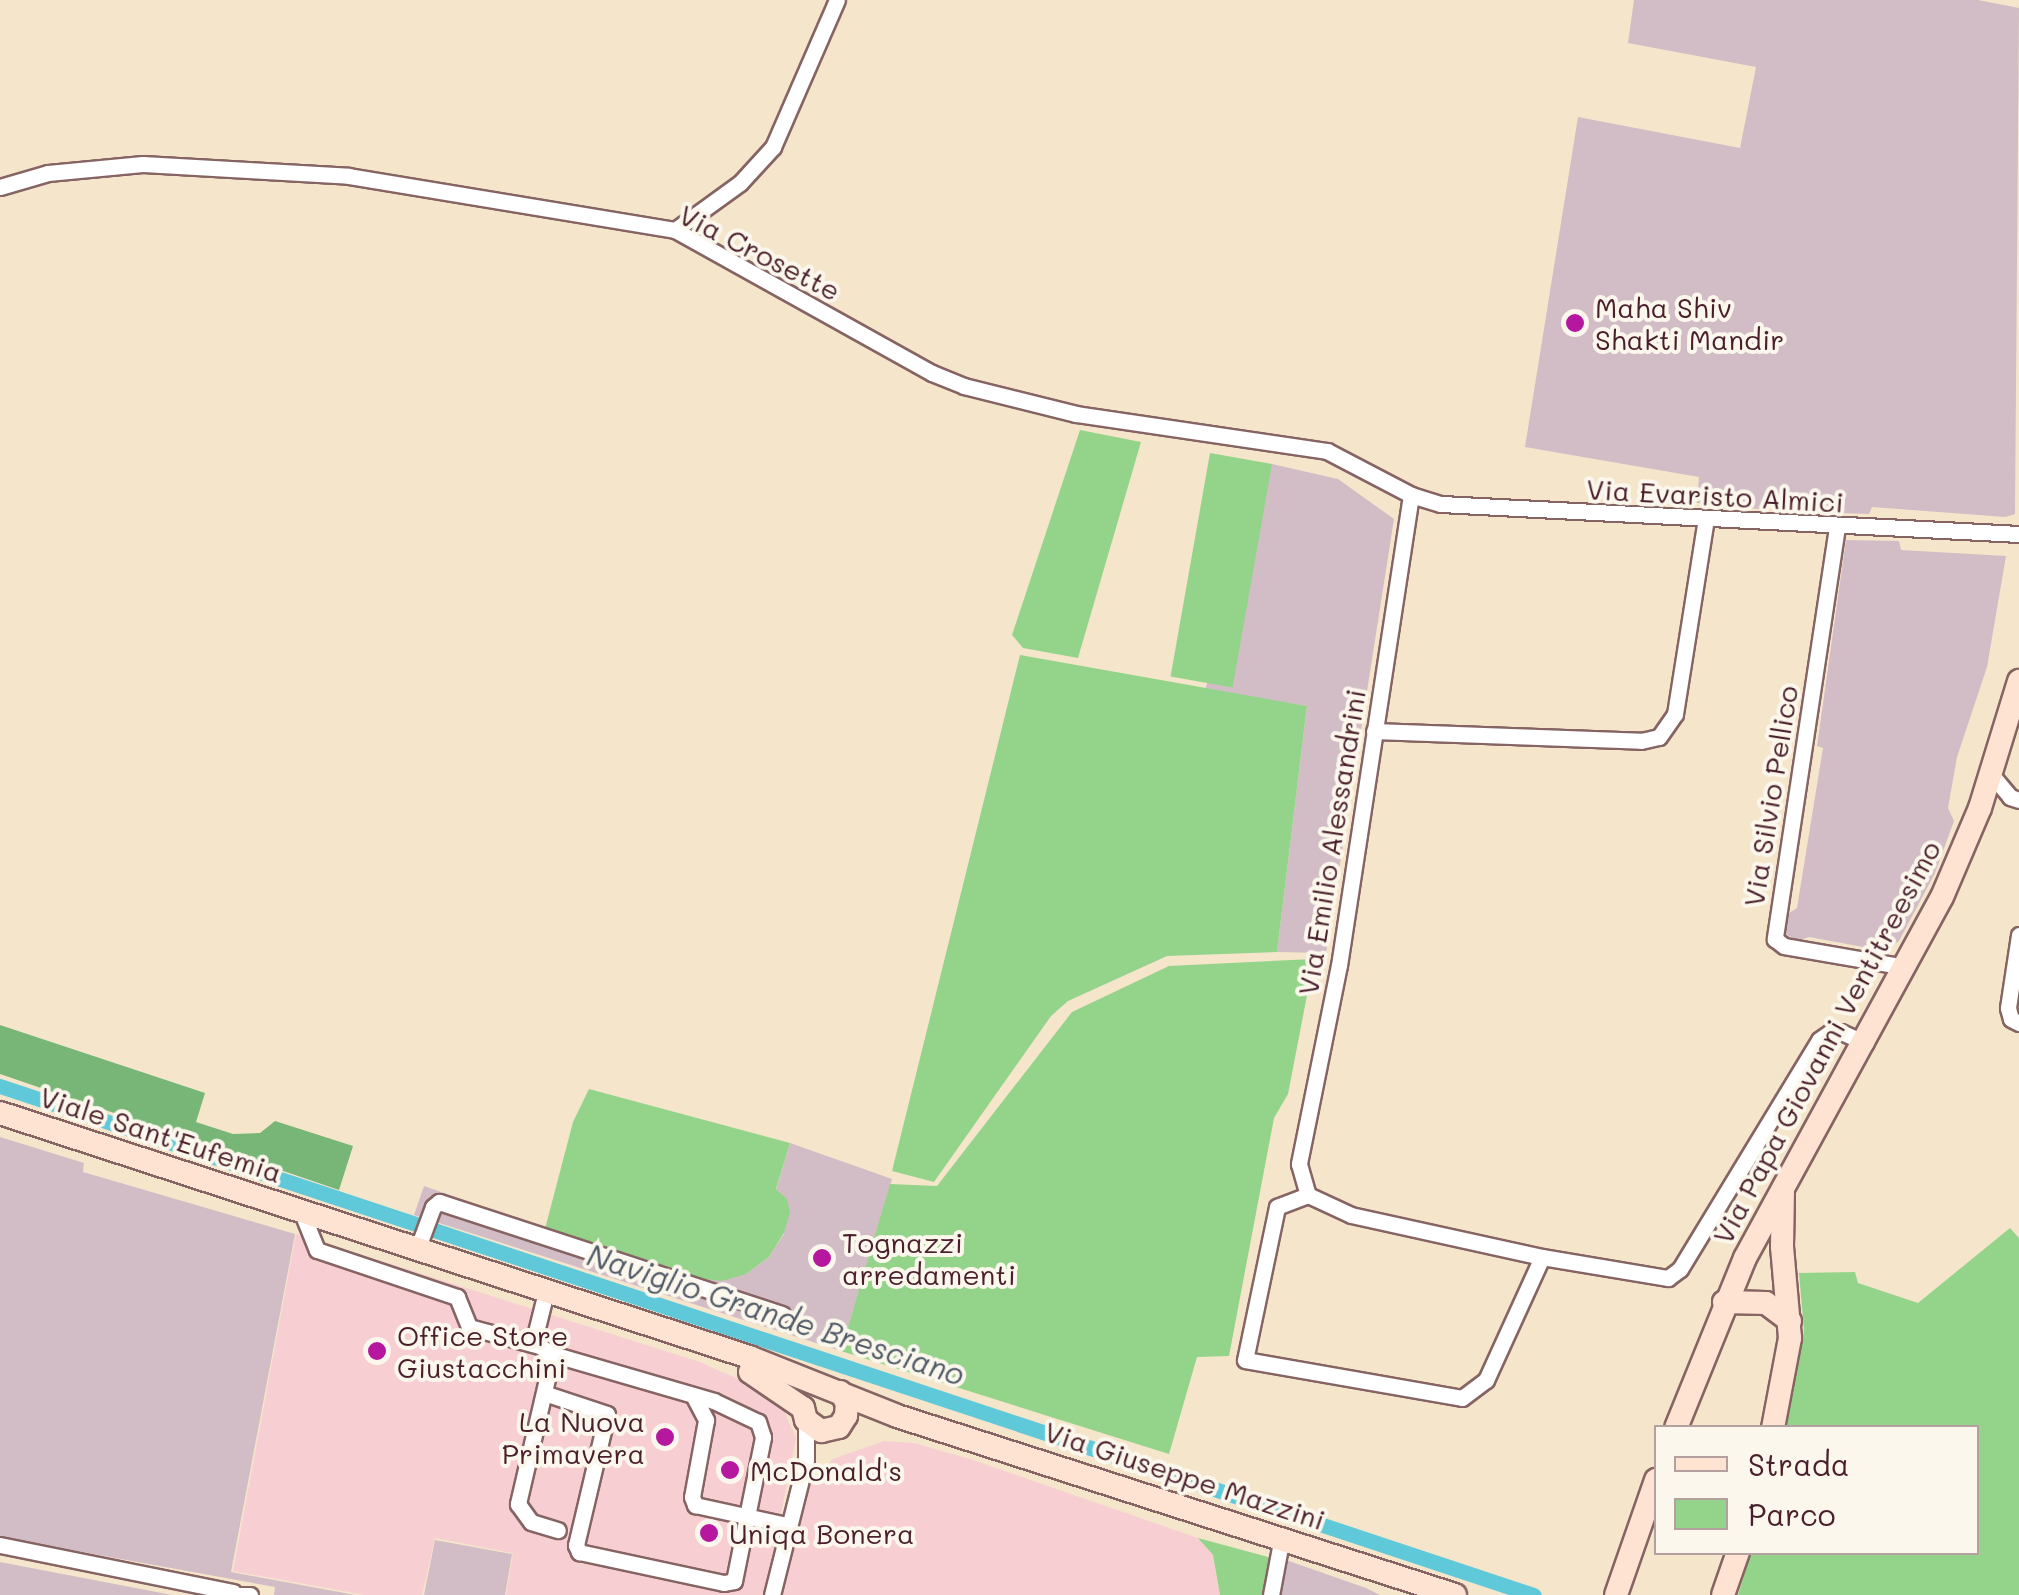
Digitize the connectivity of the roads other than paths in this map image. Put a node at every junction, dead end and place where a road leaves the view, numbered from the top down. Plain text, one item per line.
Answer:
1 (837, 0) edge
2 (0, 187) edge
3 (674, 230) junction
4 (1411, 494) junction
5 (1706, 519) junction
6 (1837, 527) junction
7 (2019, 534) edge
8 (2019, 681) edge
9 (1374, 731) junction
10 (1992, 774) junction
11 (2015, 799) edge
12 (1980, 808) junction
13 (2019, 935) edge
14 (1906, 967) junction
15 (2019, 1023) edge
16 (1866, 1043) junction
17 (0, 1112) edge
18 (1784, 1183) junction
19 (1308, 1195) junction
20 (302, 1213) junction
21 (420, 1242) junction
22 (1542, 1257) junction
23 (546, 1292) junction
24 (1724, 1302) junction
25 (782, 1314) dead end
26 (1790, 1321) junction
27 (647, 1326) junction
28 (533, 1344) junction
29 (548, 1353) junction
30 (832, 1390) junction
31 (544, 1392) junction
32 (694, 1397) junction
33 (732, 1411) junction
34 (804, 1414) junction
35 (897, 1416) junction
36 (706, 1420) junction
37 (1677, 1425) edge
38 (1774, 1425) edge
39 (838, 1426) junction
40 (802, 1476) junction
41 (1654, 1486) edge
42 (748, 1517) junction
43 (788, 1525) junction
44 (558, 1530) dead end
45 (1282, 1537) junction
46 (0, 1545) edge
47 (1737, 1555) edge
48 (1391, 1573) junction
49 (209, 1591) edge
50 (229, 1593) edge
51 (250, 1595) edge
52 (772, 1595) edge
53 (1272, 1595) edge
54 (1421, 1595) edge
55 (1455, 1595) edge
56 (1616, 1595) edge
57 (1723, 1595) edge

1 - 3 street
2 - 3 street, Via Crosette
3 - 4 street, Via Crosette
4 - 5 street, Via Evaristo Almici
4 - 9 street, Via Emilio Alessandrini
5 - 6 street, Via Evaristo Almici
5 - 9 street
6 - 7 street, Via Evaristo Almici
6 - 14 street, Via Silvio Pellico
8 - 10 main road, Via Papa Giovanni Ventitreesimo
9 - 19 street, Via Emilio Alessandrini
10 - 11 street
10 - 12 main road, Via Papa Giovanni Ventitreesimo
11 - 12 street
12 - 14 main road, Via Papa Giovanni Ventitreesimo
13 - 15 street
14 - 16 main road, Via Papa Giovanni Ventitreesimo
16 - 18 main road, Via Papa Giovanni Ventitreesimo
16 - 22 street
17 - 20 main road, Viale Sant'Eufemia
18 - 24 main road, Via Papa Giovanni Ventitreesimo
18 - 26 main road
19 - 22 street
19 - 22 street
20 - 21 main road, Viale Sant'Eufemia
20 - 28 street, Viale Sant'Eufemia
21 - 23 main road, Viale Sant'Eufemia
21 - 25 street
23 - 27 main road, Viale Sant'Eufemia
23 - 28 street
24 - 26 main road
24 - 37 main road, Via Papa Giovanni Ventitreesimo
26 - 38 main road
27 - 30 main road, Viale Sant'Eufemia
27 - 34 main road, Viale Sant'Eufemia
28 - 29 street, Viale Sant'Eufemia
29 - 31 street
29 - 32 street, Viale Sant'Eufemia
30 - 34 main road
30 - 35 main road, Via Giuseppe Mazzini
30 - 39 main road
31 - 42 street, Viale Sant'Eufemia
31 - 44 street
32 - 33 street, Viale Sant'Eufemia
32 - 36 street
33 - 36 street
33 - 42 street, Viale Sant'Eufemia
34 - 39 main road, Viale Sant'Eufemia
34 - 40 street
35 - 39 main road, Via Giuseppe Mazzini
35 - 45 main road, Via Giuseppe Mazzini
36 - 42 street
39 - 40 street
40 - 43 street
41 - 56 main road
42 - 43 street
43 - 52 street
45 - 48 main road, Via Giuseppe Mazzini
45 - 53 street
46 - 49 street
47 - 57 main road
48 - 54 main road
48 - 55 main road, Via Giuseppe Mazzini
49 - 50 street
50 - 51 street

